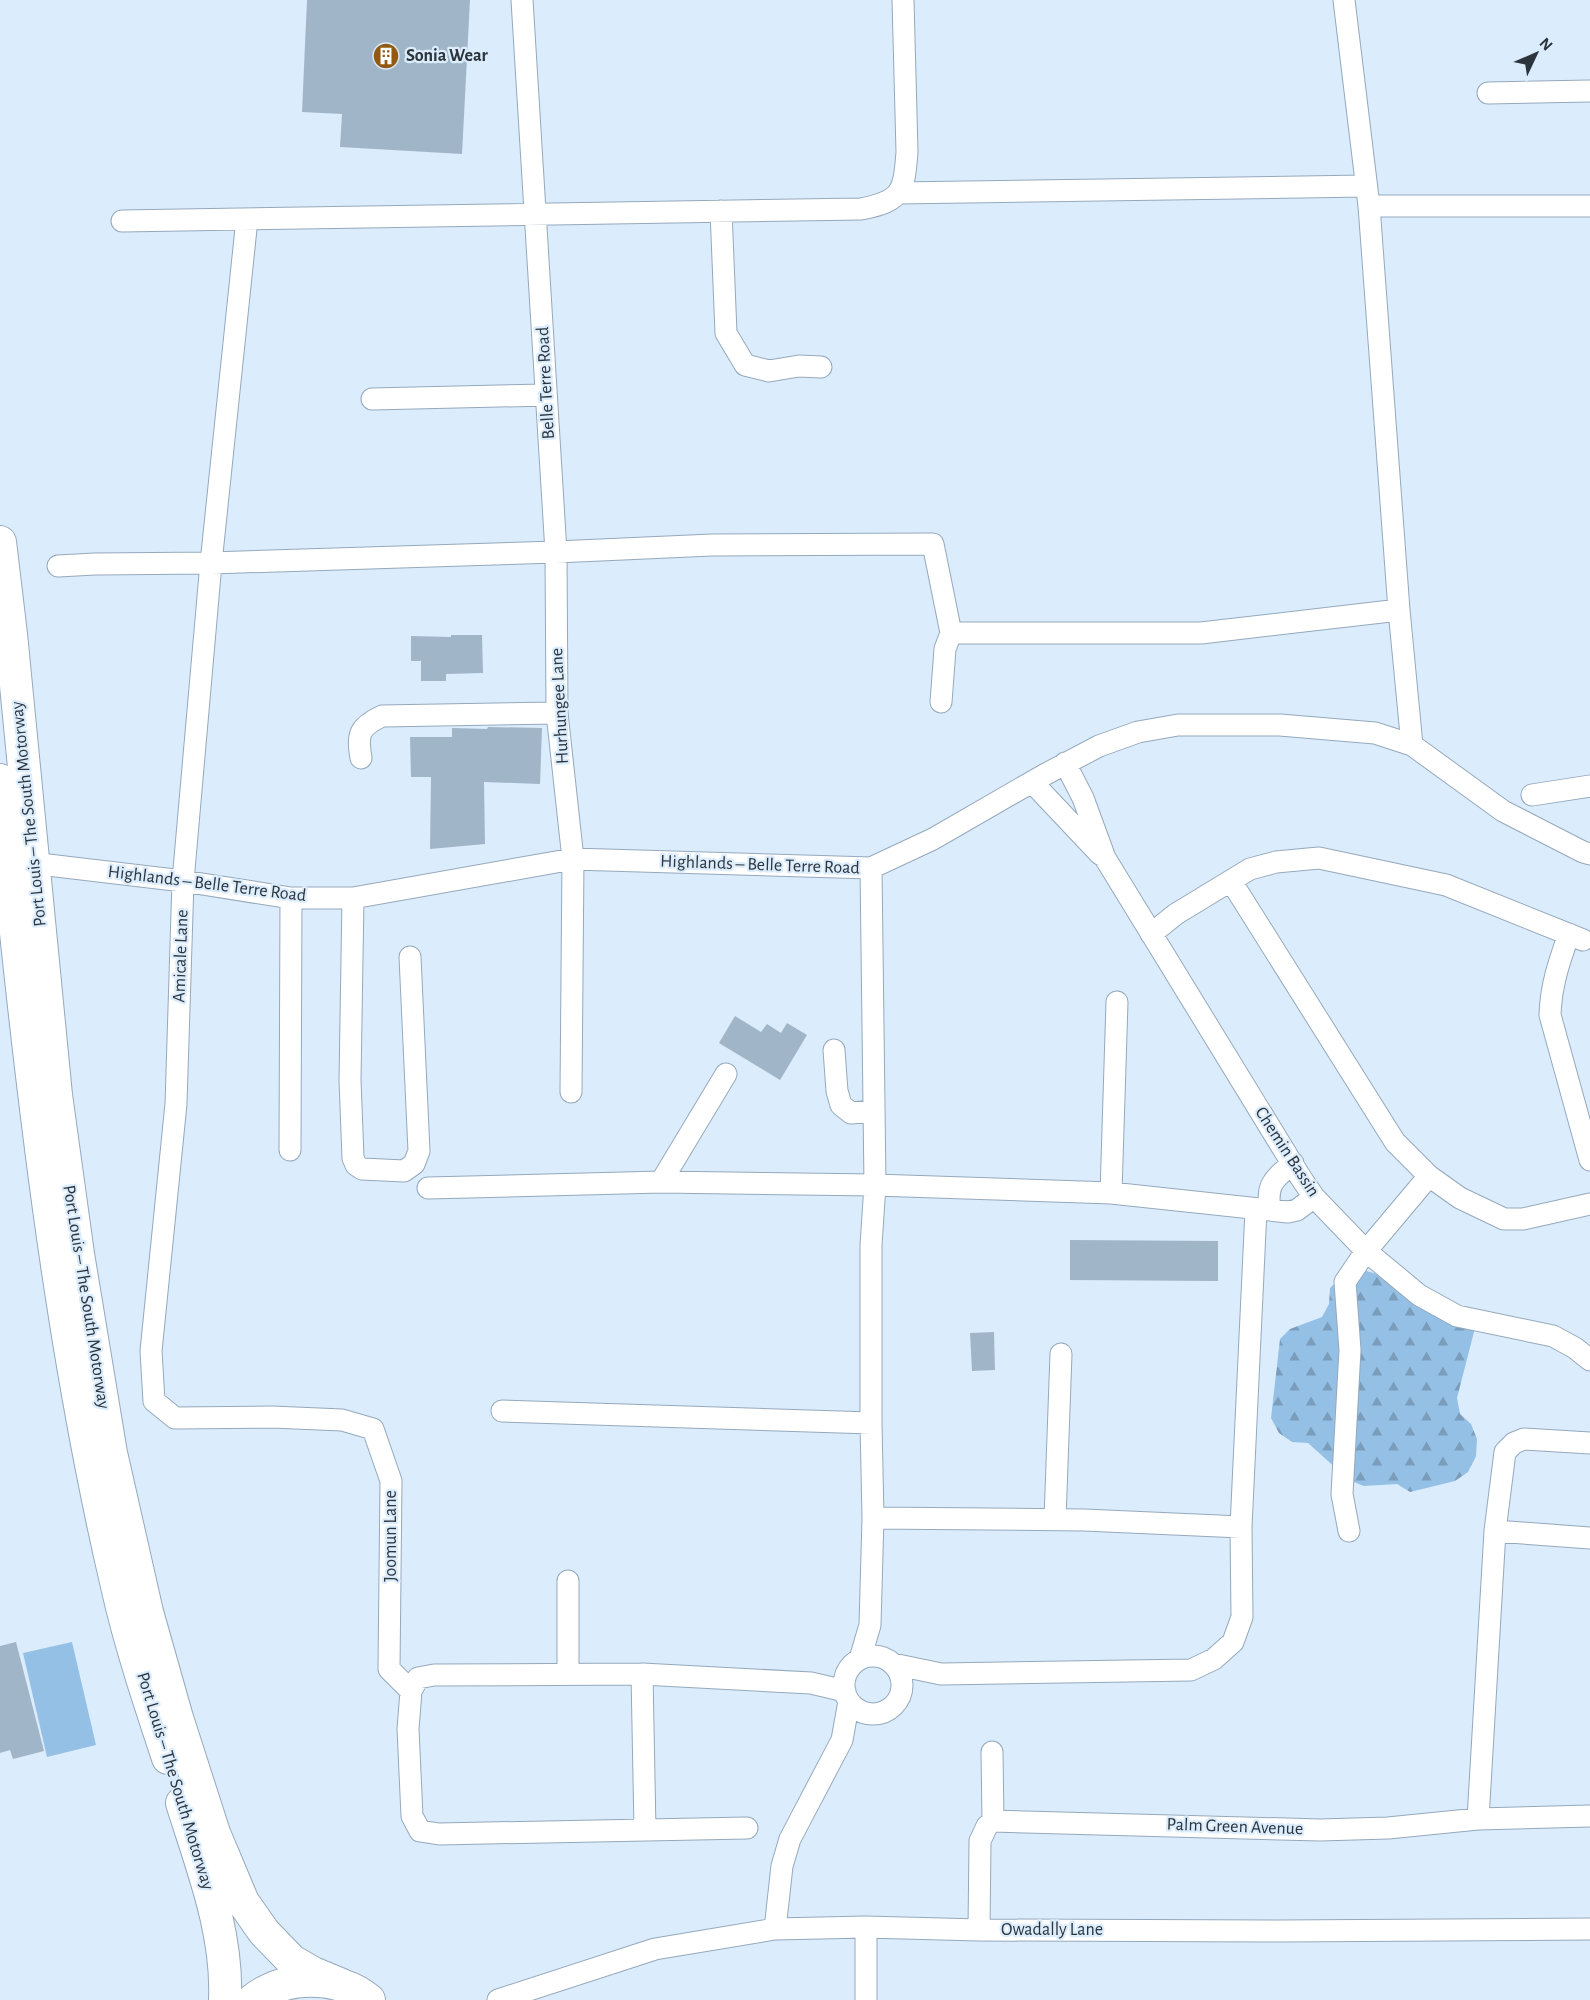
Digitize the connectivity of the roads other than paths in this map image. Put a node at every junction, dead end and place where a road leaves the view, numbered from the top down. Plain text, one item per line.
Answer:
1 (522, 0) edge
2 (903, 0) edge
3 (1344, 0) edge
4 (1590, 91) edge
5 (1488, 93) dead end
6 (898, 193) junction
7 (1367, 196) junction
8 (1590, 206) edge
9 (721, 211) junction
10 (536, 214) junction
11 (247, 219) junction
12 (122, 220) dead end
13 (821, 367) dead end
14 (546, 395) junction
15 (372, 399) dead end
16 (0, 542) edge
17 (556, 552) junction
18 (211, 563) junction
19 (58, 566) dead end
20 (1399, 610) junction
21 (951, 633) junction
22 (941, 702) dead end
23 (557, 713) junction
24 (1412, 745) junction
25 (362, 758) dead end
26 (1065, 763) junction
27 (0, 780) edge
28 (1032, 782) junction
29 (1590, 786) edge
30 (1532, 795) dead end
31 (1588, 849) edge
32 (1105, 858) junction
33 (573, 859) junction
34 (48, 865) dead end
35 (871, 868) junction
36 (183, 881) junction
37 (1231, 881) junction
38 (291, 898) junction
39 (354, 898) junction
40 (1151, 934) junction
41 (410, 957) dead end
42 (1117, 1002) dead end
43 (834, 1050) dead end
44 (726, 1074) dead end
45 (571, 1092) dead end
46 (874, 1111) junction
47 (290, 1150) dead end
48 (1590, 1160) edge
49 (1293, 1163) junction
50 (1429, 1176) junction
51 (661, 1182) junction
52 (875, 1185) junction
53 (428, 1188) dead end
54 (1111, 1193) junction
55 (1314, 1197) junction
56 (1590, 1204) edge
57 (1263, 1210) junction
58 (1366, 1251) junction
59 (1060, 1354) dead end
60 (1590, 1360) edge
61 (502, 1412) dead end
62 (175, 1418) joint
63 (871, 1423) junction
64 (1590, 1443) edge
65 (873, 1518) junction
66 (1055, 1519) junction
67 (1241, 1527) junction
68 (1349, 1531) dead end
69 (1495, 1531) junction
70 (1590, 1538) edge
71 (568, 1581) dead end
72 (870, 1625) junction
73 (889, 1661) junction
74 (855, 1663) junction
75 (567, 1674) junction
76 (642, 1674) junction
77 (940, 1674) junction
78 (811, 1683) junction
79 (411, 1691) junction
80 (847, 1696) junction
81 (889, 1707) junction
82 (842, 1740) junction
83 (992, 1752) dead end
84 (1590, 1816) edge
85 (1478, 1819) junction
86 (993, 1821) junction
87 (747, 1828) dead end
88 (645, 1830) junction
89 (866, 1927) junction
90 (775, 1929) junction
91 (1590, 1929) edge
92 (979, 1930) junction
93 (355, 1993) edge
94 (518, 1996) edge
95 (225, 2000) edge
96 (253, 2000) edge
97 (498, 2000) edge
98 (866, 2000) edge

1 - 10 street, Belle Terre Road
2 - 6 street
3 - 7 street
4 - 5 street
6 - 7 street
6 - 9 street
7 - 8 street
7 - 20 street
9 - 10 street
9 - 13 street
10 - 11 street
10 - 14 street, Belle Terre Road
11 - 12 street
11 - 18 street, Amicale Lane
14 - 15 street
14 - 17 street, Belle Terre Road
16 - 93 highway, Port Louis – The South Motorway
17 - 18 street
17 - 21 street
17 - 23 street, Hurhungee Lane
18 - 19 street
18 - 36 street, Amicale Lane
20 - 21 street
20 - 24 street
21 - 22 street
23 - 25 street
23 - 33 street, Hurhungee Lane
24 - 26 street, Highlands – Belle Terre Road
24 - 31 street, Highlands – Belle Terre Road
26 - 28 street, Highlands – Belle Terre Road
26 - 32 street
27 - 95 highway, Port Louis – The South Motorway
28 - 32 street
28 - 35 street, Highlands – Belle Terre Road
29 - 30 street
32 - 40 street, Chemin Bassin
33 - 35 street, Highlands – Belle Terre Road
33 - 39 street, Highlands – Belle Terre Road
33 - 45 street, Hurhungee Lane
34 - 36 street, Highlands – Belle Terre Road
35 - 46 street
36 - 38 street, Highlands – Belle Terre Road
36 - 62 street, Amicale Lane
37 - 40 street
37 - 48 street
37 - 50 street
38 - 39 street, Highlands – Belle Terre Road
38 - 47 street
39 - 41 street
40 - 49 street, Chemin Bassin
42 - 54 street
43 - 46 street
44 - 51 street
46 - 52 street
49 - 55 street, Chemin Bassin
49 - 57 street
50 - 56 street
50 - 58 street
51 - 52 street
51 - 53 street
52 - 54 street
52 - 63 street
54 - 57 street
55 - 57 street
55 - 58 street, Chemin Bassin
57 - 67 street
58 - 60 street, Chemin Bassin
58 - 68 street
59 - 66 street
61 - 63 street
62 - 79 street, Joomun Lane
63 - 65 street
64 - 69 street
65 - 66 street
65 - 72 street
66 - 67 street
67 - 77 street
69 - 70 street
69 - 85 street
71 - 75 street
72 - 73 street
72 - 74 street
73 - 74 street
73 - 77 street
73 - 81 street
74 - 78 street
74 - 80 street
75 - 76 street
75 - 79 street
76 - 78 street
76 - 88 street
77 - 81 street
78 - 80 street
79 - 88 street
80 - 81 street
80 - 82 street
81 - 82 street
82 - 90 street
83 - 86 street
84 - 85 street, Palm Green Avenue
85 - 86 street, Palm Green Avenue
86 - 92 street
87 - 88 street
89 - 90 street, Owadally Lane
89 - 92 street, Owadally Lane
89 - 98 street
90 - 94 street, Owadally Lane
91 - 92 street, Owadally Lane
93 - 96 highway
94 - 97 street, Owadally Lane

